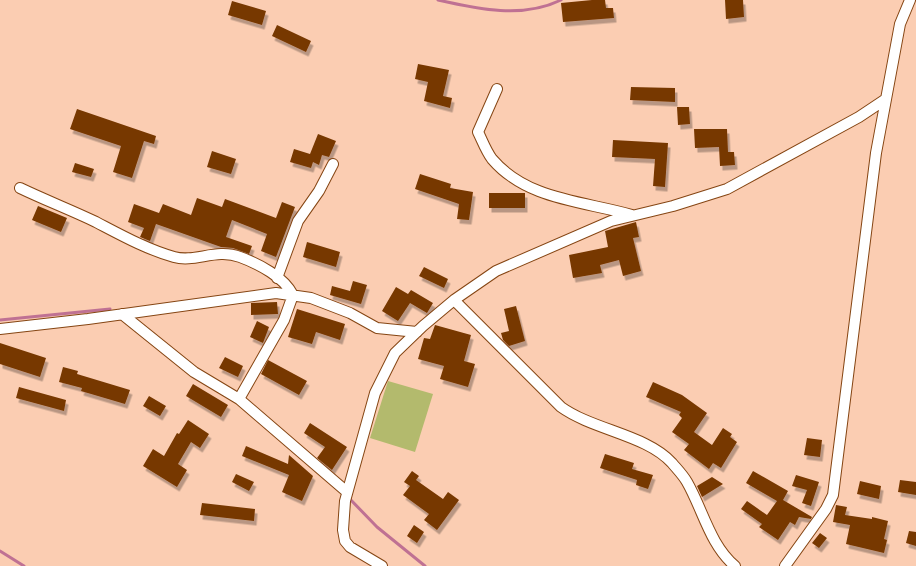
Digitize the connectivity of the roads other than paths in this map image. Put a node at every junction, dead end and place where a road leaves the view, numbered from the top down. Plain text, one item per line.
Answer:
1 (910, 0) edge
2 (497, 89) dead end
3 (886, 99) junction
4 (332, 164) dead end
5 (20, 188) dead end
6 (634, 215) junction
7 (277, 278) junction
8 (293, 295) junction
9 (454, 300) junction
10 (122, 314) junction
11 (0, 328) edge
12 (417, 332) junction
13 (239, 399) junction
14 (346, 496) junction
15 (382, 566) edge
16 (735, 566) edge
17 (785, 566) edge

1 - 3 street
2 - 6 street
3 - 6 street
3 - 17 street
4 - 7 street
5 - 7 street
6 - 9 street
7 - 8 street
8 - 10 street
8 - 12 street
8 - 13 street
9 - 12 street
9 - 16 street
10 - 11 street
10 - 13 street
12 - 14 street
13 - 14 street
14 - 15 street

